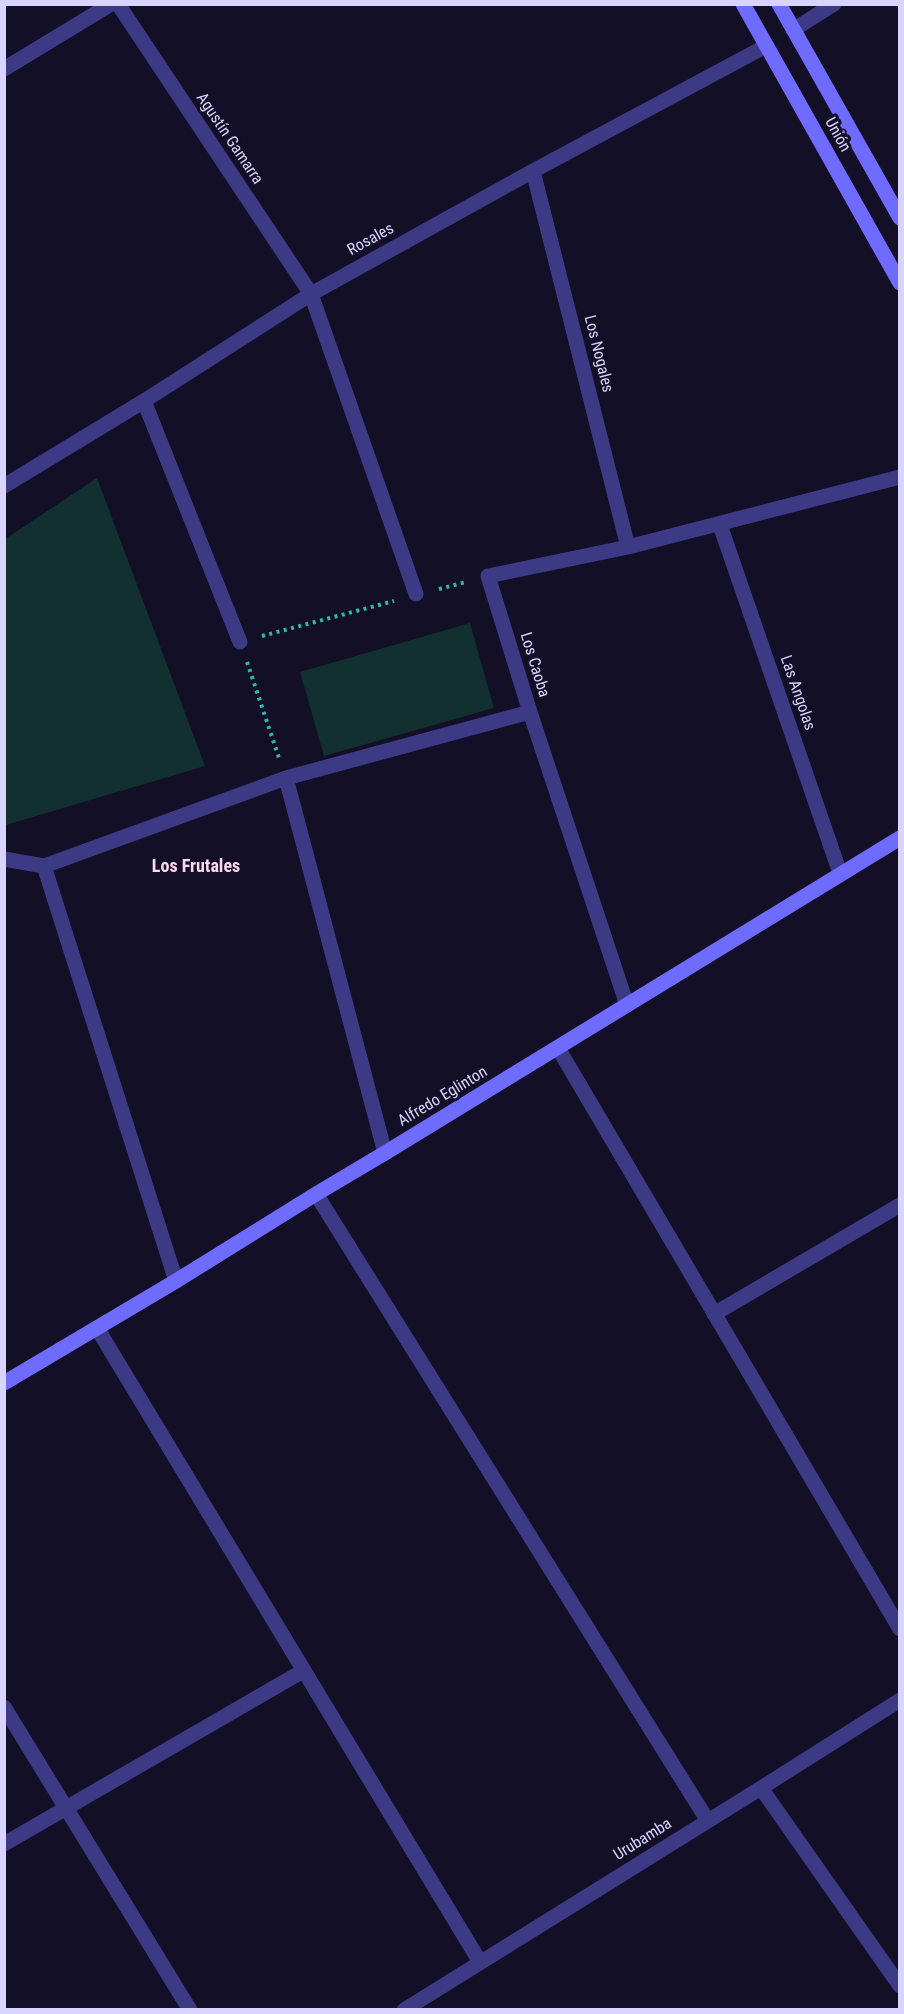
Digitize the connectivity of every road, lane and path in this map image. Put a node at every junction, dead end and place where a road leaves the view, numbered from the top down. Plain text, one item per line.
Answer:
1 (111, 4) edge
2 (118, 4) edge
3 (742, 4) edge
4 (779, 4) edge
5 (834, 4) edge
6 (793, 30) junction
7 (766, 46) junction
8 (4, 69) edge
9 (534, 171) junction
10 (900, 218) edge
11 (900, 284) edge
12 (310, 294) junction
13 (144, 401) junction
14 (900, 477) edge
15 (4, 486) edge
16 (720, 525) junction
17 (628, 547) junction
18 (488, 576) junction
19 (416, 594) junction
20 (240, 642) junction
21 (530, 712) junction
22 (286, 778) junction
23 (900, 838) edge
24 (4, 859) edge
25 (44, 866) junction
26 (840, 873) junction
27 (627, 1005) junction
28 (558, 1048) junction
29 (385, 1153) junction
30 (316, 1194) junction
31 (900, 1205) edge
32 (176, 1281) junction
33 (714, 1314) junction
34 (97, 1328) junction
35 (4, 1383) edge
36 (900, 1629) edge
37 (303, 1671) junction
38 (900, 1700) edge
39 (4, 1707) edge
40 (761, 1788) junction
41 (66, 1808) junction
42 (708, 1821) junction
43 (4, 1844) edge
44 (480, 1962) junction
45 (899, 1985) edge
46 (190, 2010) edge
47 (404, 2010) edge

1 - 8 street
2 - 12 street, Agustín Gamarra
3 - 7 main road, Unión
4 - 6 main road, Unión
5 - 6 street
6 - 10 main road, Unión
7 - 9 street, Rosales
7 - 11 main road, Unión
9 - 12 street, Rosales
9 - 17 street, Los Nogales
12 - 13 street, Rosales
12 - 19 street, Agustín Gamarra
13 - 15 street, Rosales
13 - 20 street
14 - 16 street
16 - 17 street
16 - 26 street, Las Angolas
17 - 18 street
18 - 19 path
18 - 21 street, Los Caoba
19 - 20 path
20 - 22 path
21 - 22 street, Los Caoba
21 - 27 street
22 - 25 street, Los Caoba
22 - 29 street
23 - 26 main road, Alfredo Eglinton
24 - 25 street, Los Caoba
25 - 32 street
26 - 27 main road, Alfredo Eglinton
27 - 28 main road, Alfredo Eglinton
28 - 29 main road, Alfredo Eglinton
28 - 33 street
29 - 30 main road, Alfredo Eglinton
30 - 32 main road, Alfredo Eglinton
30 - 42 street
31 - 33 street
32 - 34 main road, Alfredo Eglinton
33 - 36 street
34 - 35 main road, Alfredo Eglinton
34 - 37 street
37 - 41 street
37 - 44 street
38 - 40 street, Urubamba
39 - 41 street
40 - 42 street, Urubamba
40 - 45 street
41 - 43 street
41 - 46 street
42 - 44 street, Urubamba
44 - 47 street, Urubamba

